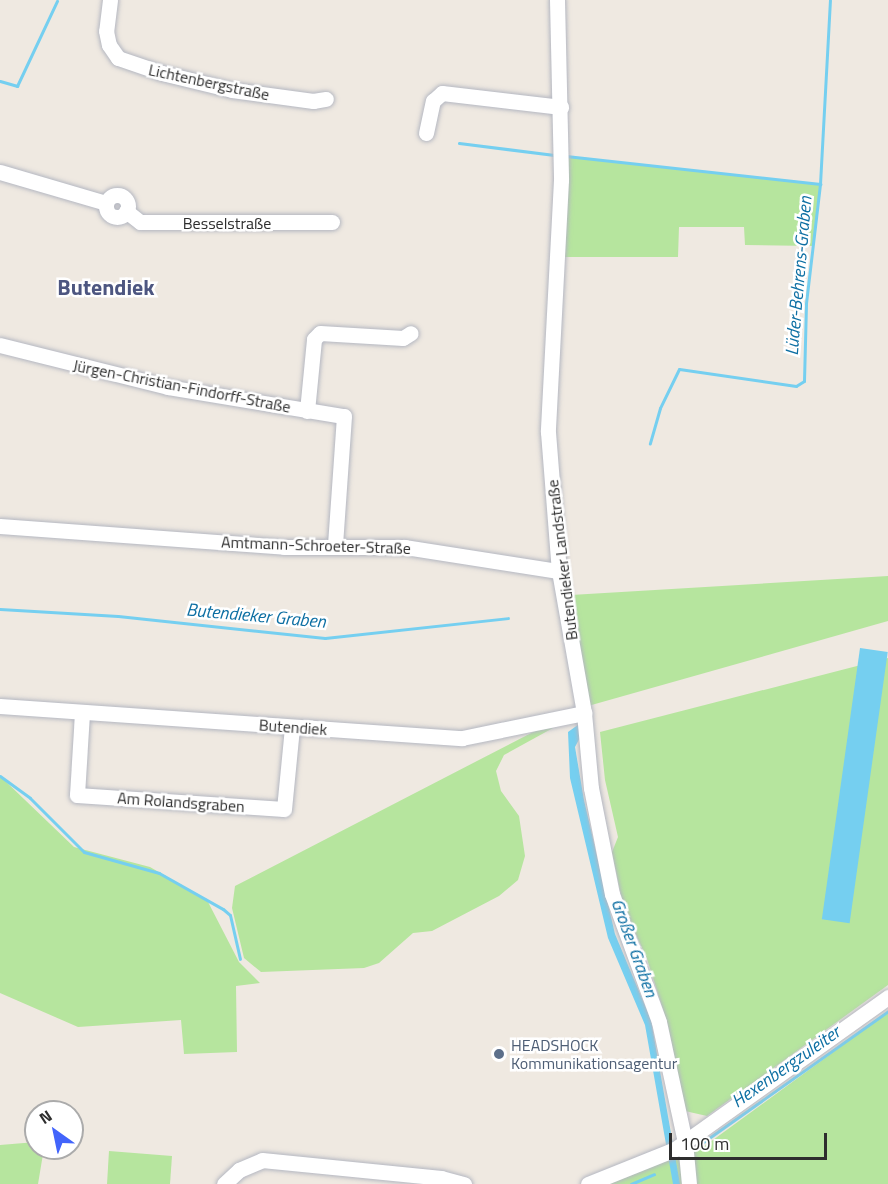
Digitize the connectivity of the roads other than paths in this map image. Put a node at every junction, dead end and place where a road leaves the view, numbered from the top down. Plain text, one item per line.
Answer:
1 (110, 0) edge
2 (557, 0) edge
3 (326, 99) dead end
4 (561, 107) junction
5 (426, 133) dead end
6 (0, 172) edge
7 (332, 222) dead end
8 (411, 333) dead end
9 (0, 345) edge
10 (307, 411) junction
11 (0, 526) edge
12 (335, 546) junction
13 (560, 571) junction
14 (0, 706) edge
15 (82, 713) junction
16 (584, 713) junction
17 (292, 727) junction
18 (888, 997) edge
19 (675, 1148) junction
20 (224, 1184) edge
21 (464, 1184) edge
22 (588, 1184) edge
23 (690, 1184) edge

1 - 3 street, Lichtenbergstraße
2 - 4 street, Butendieker Landstraße
4 - 5 street
4 - 13 street, Butendieker Landstraße
6 - 7 street, Besselstraße
8 - 10 street
9 - 10 street, Jürgen-Christian-Findorff-Straße
10 - 12 street, Jürgen-Christian-Findorff-Straße
11 - 12 street, Amtmann-Schroeter-Straße
12 - 13 street, Amtmann-Schroeter-Straße
13 - 16 street, Butendieker Landstraße
14 - 15 street, Butendiek
15 - 17 street, Butendiek
15 - 17 street, Am Rolandsgraben
16 - 17 street, Butendiek
16 - 19 street, Butendieker Landstraße
18 - 19 street
19 - 22 street
19 - 23 street, Butendieker Landstraße
20 - 21 street

